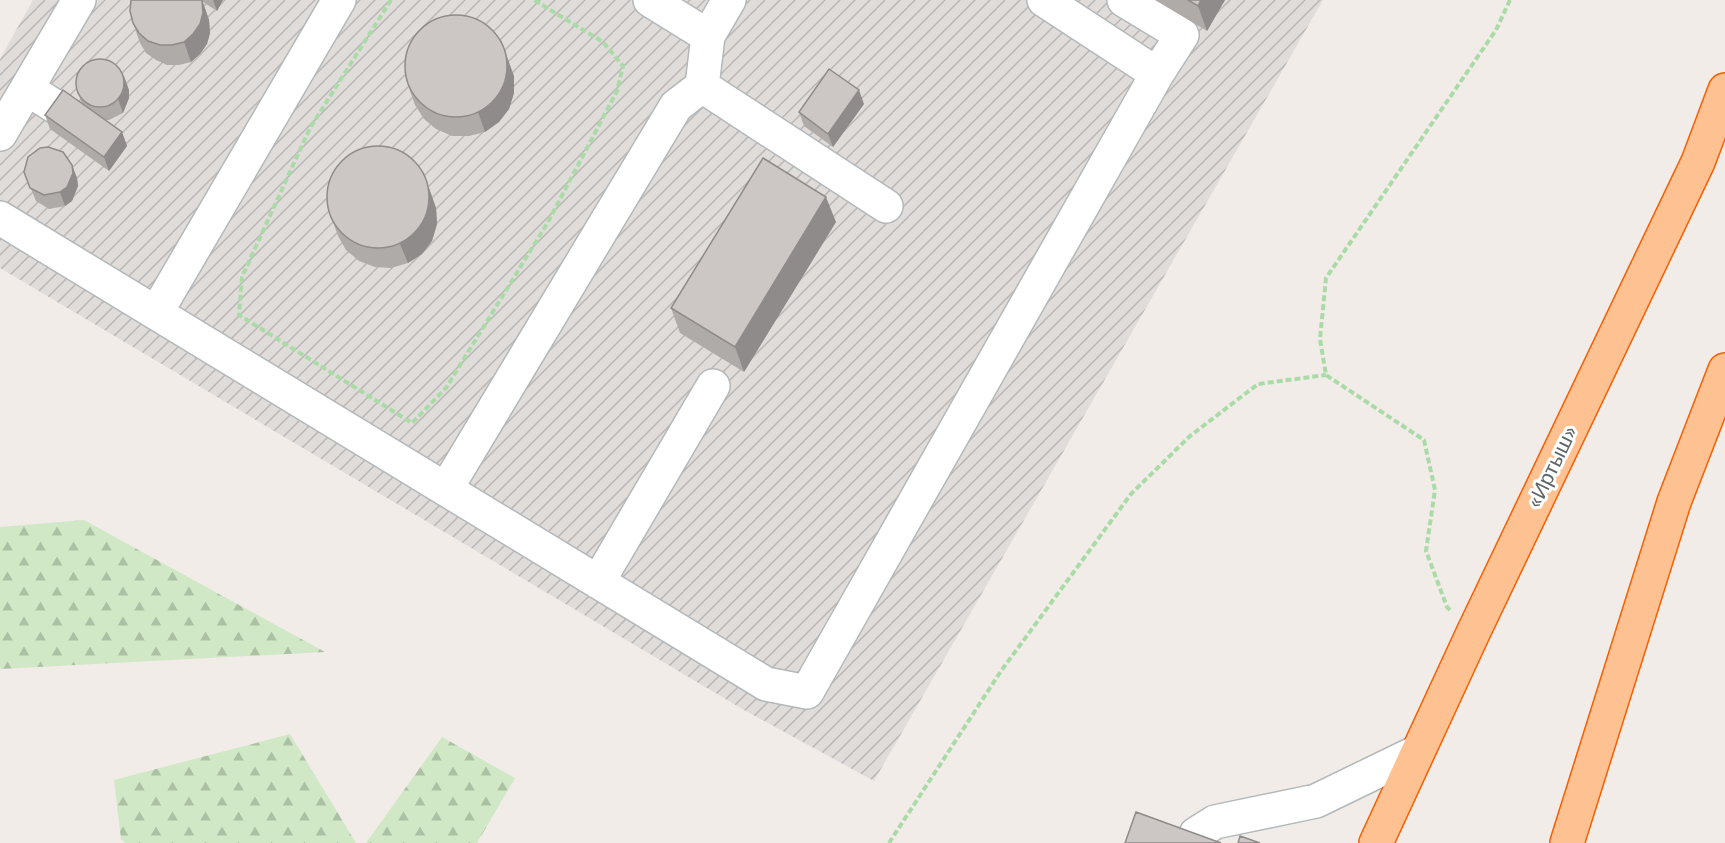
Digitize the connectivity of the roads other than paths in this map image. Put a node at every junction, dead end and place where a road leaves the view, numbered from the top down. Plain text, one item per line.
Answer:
1 (79, 0) edge
2 (339, 0) edge
3 (650, 0) edge
4 (729, 0) edge
5 (1044, 0) edge
6 (1124, 0) edge
7 (708, 36) junction
8 (1157, 74) junction
9 (702, 86) junction
10 (27, 89) junction
11 (1725, 90) edge
12 (56, 107) edge
13 (0, 134) edge
14 (886, 206) dead end
15 (0, 218) edge
16 (156, 313) junction
17 (1725, 370) edge
18 (713, 386) dead end
19 (446, 489) junction
20 (598, 582) junction
21 (1417, 752) junction
22 (1196, 834) edge
23 (1376, 843) edge
24 (1567, 843) edge

1 - 10 lane
2 - 16 lane
3 - 7 lane
4 - 7 lane
5 - 8 lane
6 - 8 lane
7 - 9 lane
8 - 20 lane
9 - 14 lane
9 - 19 lane
10 - 12 lane
10 - 13 lane
11 - 21 highway, «Иртыш»
15 - 16 lane
16 - 19 lane
17 - 24 highway
18 - 20 lane
19 - 20 lane
21 - 22 lane
21 - 23 highway, «Иртыш»

